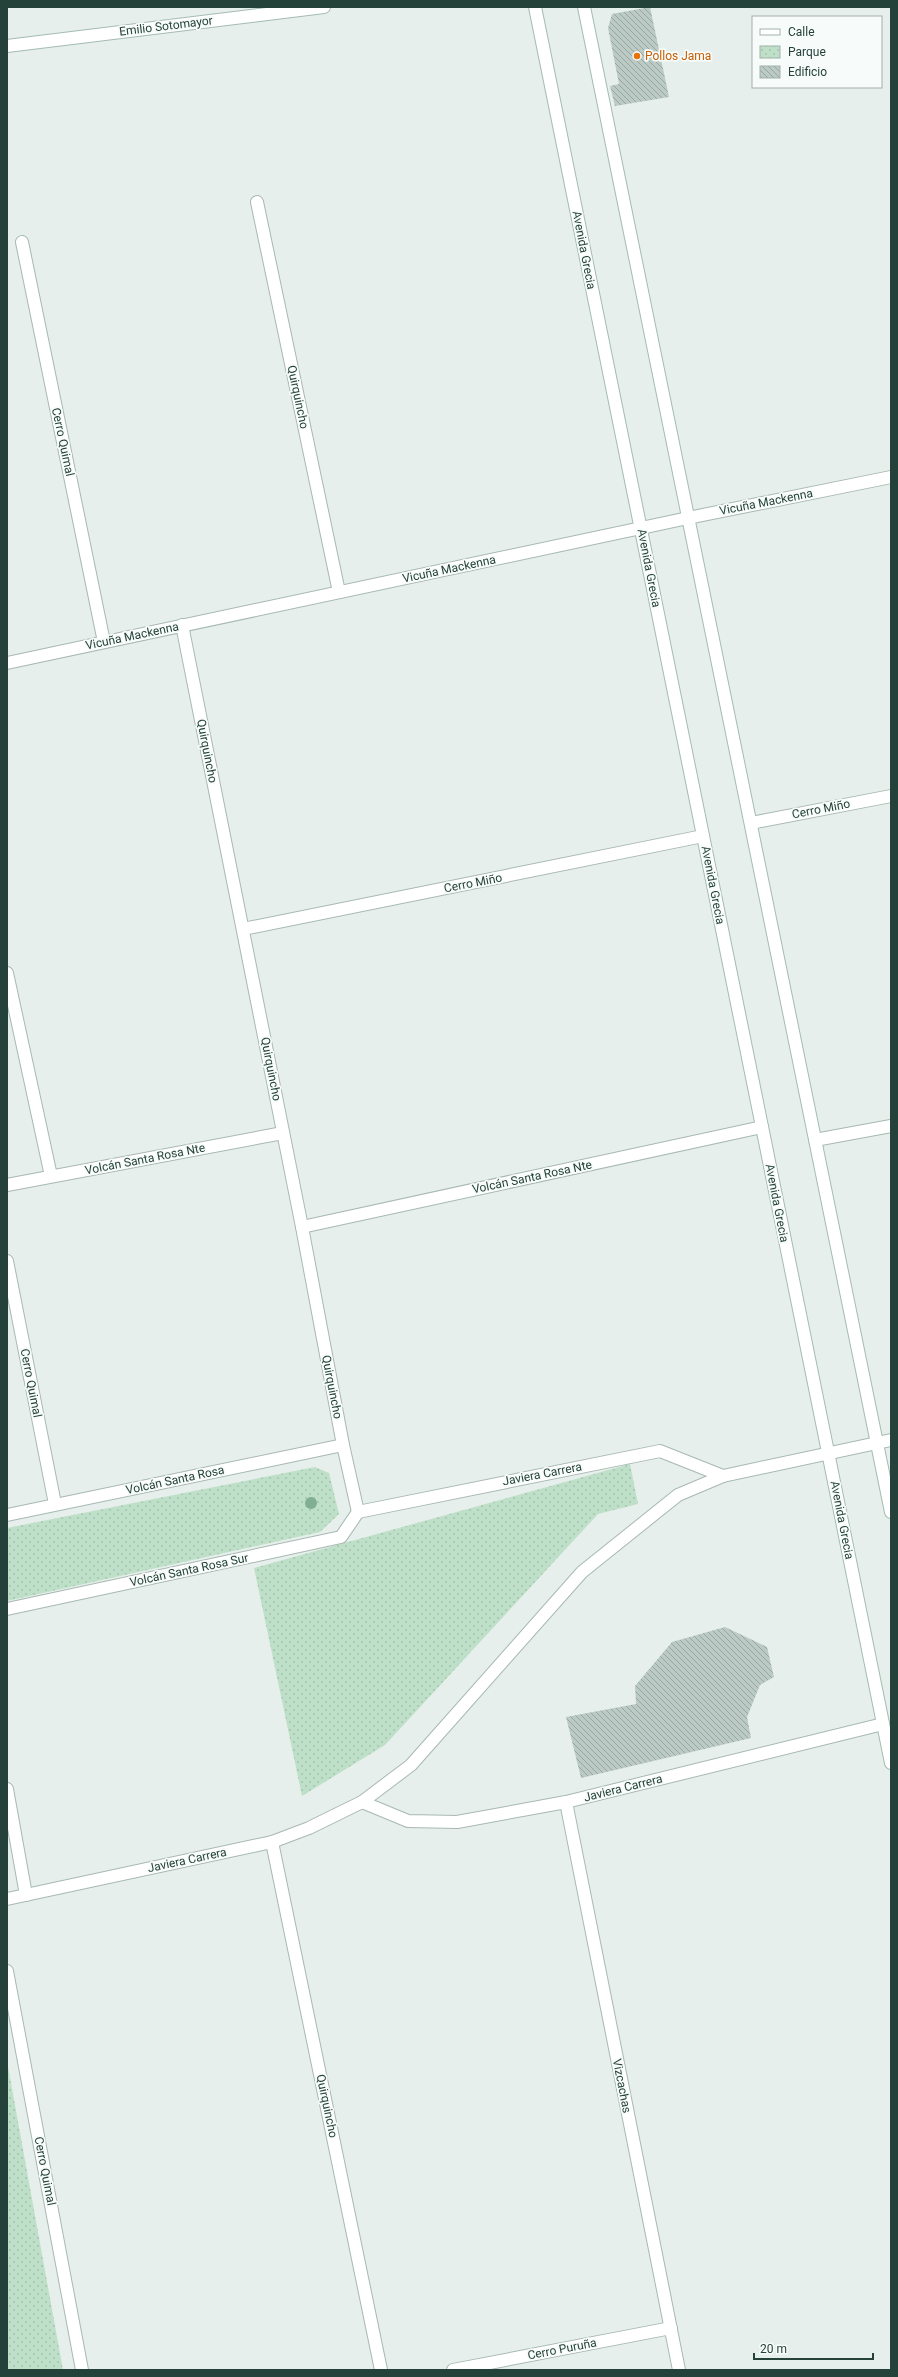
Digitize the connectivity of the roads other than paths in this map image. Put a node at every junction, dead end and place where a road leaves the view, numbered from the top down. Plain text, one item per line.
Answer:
1 (324, 7) edge
2 (535, 7) edge
3 (584, 7) edge
4 (7, 46) edge
5 (258, 202) dead end
6 (22, 242) dead end
7 (891, 478) edge
8 (688, 518) junction
9 (641, 528) junction
10 (339, 592) junction
11 (182, 625) junction
12 (104, 642) junction
13 (7, 663) edge
14 (891, 796) edge
15 (751, 823) junction
16 (703, 836) junction
17 (243, 929) junction
18 (7, 973) edge
19 (891, 1126) edge
20 (762, 1127) junction
21 (283, 1133) junction
22 (815, 1140) junction
23 (51, 1176) junction
24 (7, 1185) edge
25 (302, 1227) junction
26 (7, 1262) edge
27 (891, 1440) edge
28 (877, 1443) junction
29 (343, 1445) junction
30 (828, 1454) junction
31 (723, 1476) junction
32 (55, 1504) junction
33 (358, 1512) junction
34 (891, 1512) edge
35 (7, 1515) edge
36 (7, 1609) edge
37 (883, 1724) junction
38 (891, 1763) edge
39 (7, 1789) edge
40 (362, 1802) junction
41 (566, 1802) junction
42 (272, 1842) junction
43 (26, 1895) junction
44 (7, 1899) edge
45 (7, 1971) edge
46 (671, 2328) junction
47 (82, 2370) edge
48 (381, 2370) edge
49 (453, 2370) edge
50 (679, 2370) edge

1 - 4 street, Emilio Sotomayor
2 - 9 street, Avenida Grecia
3 - 8 street
5 - 10 street, Quirquincho
6 - 12 street, Cerro Quimal
7 - 8 street, Vicuña Mackenna
8 - 9 street, Vicuña Mackenna
8 - 15 street
9 - 10 street, Vicuña Mackenna
9 - 16 street, Avenida Grecia
10 - 11 street, Vicuña Mackenna
11 - 12 street, Vicuña Mackenna
11 - 17 street, Quirquincho
12 - 13 street, Vicuña Mackenna
14 - 15 street, Cerro Miño
15 - 22 street
16 - 17 street, Cerro Miño
16 - 20 street, Avenida Grecia
17 - 21 street, Quirquincho
18 - 23 street
19 - 22 street
20 - 25 street, Volcán Santa Rosa Nte
20 - 30 street, Avenida Grecia
21 - 23 street, Volcán Santa Rosa Nte
21 - 25 street, Quirquincho
22 - 28 street
23 - 24 street, Volcán Santa Rosa Nte
25 - 29 street, Quirquincho
26 - 32 street, Cerro Quimal
27 - 28 street, Javiera Carrera
28 - 30 street, Javiera Carrera
28 - 34 street
29 - 32 street, Volcán Santa Rosa
29 - 33 street, Quirquincho
30 - 31 street, Javiera Carrera
30 - 37 street, Avenida Grecia
31 - 33 street, Javiera Carrera
31 - 40 street, Javiera Carrera
32 - 35 street, Volcán Santa Rosa
33 - 36 street, Volcán Santa Rosa Sur
37 - 38 street, Avenida Grecia
37 - 41 street, Javiera Carrera
39 - 43 street
40 - 41 street, Javiera Carrera
40 - 42 street, Javiera Carrera
41 - 46 street, Vizcachas
42 - 43 street, Javiera Carrera
42 - 48 street, Quirquincho
43 - 44 street, Javiera Carrera
45 - 47 street, Cerro Quimal
46 - 49 street, Cerro Puruña
46 - 50 street, Vizcachas

